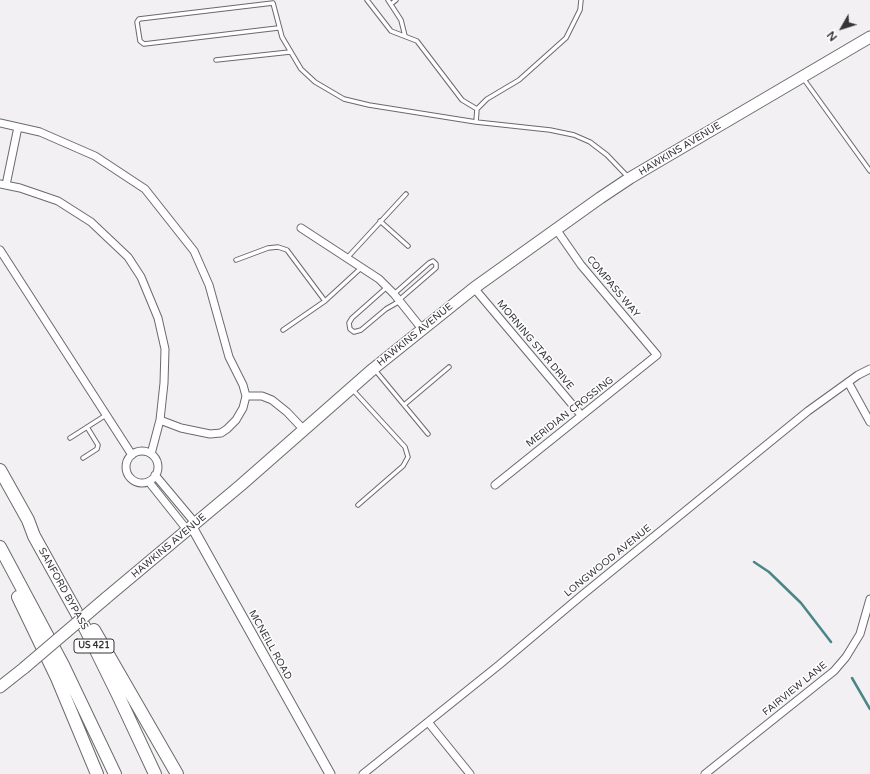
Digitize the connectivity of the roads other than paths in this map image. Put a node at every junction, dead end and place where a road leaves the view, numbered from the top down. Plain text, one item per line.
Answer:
1 (367, 0) edge
2 (388, 0) edge
3 (396, 0) edge
4 (580, 0) edge
5 (272, 2) edge
6 (391, 4) junction
7 (278, 28) junction
8 (405, 36) junction
9 (870, 37) edge
10 (290, 52) junction
11 (216, 60) dead end
12 (802, 77) junction
13 (476, 109) junction
14 (476, 122) junction
15 (0, 123) edge
16 (18, 127) junction
17 (870, 171) edge
18 (630, 178) junction
19 (3, 185) edge
20 (406, 194) dead end
21 (380, 221) junction
22 (301, 228) dead end
23 (556, 229) junction
24 (408, 246) dead end
25 (0, 250) edge
26 (346, 258) junction
27 (236, 260) dead end
28 (361, 268) junction
29 (387, 287) junction
30 (474, 288) junction
31 (398, 298) junction
32 (325, 301) junction
33 (422, 329) junction
34 (284, 330) dead end
35 (657, 355) joint
36 (449, 367) dead end
37 (374, 369) junction
38 (870, 369) edge
39 (848, 382) junction
40 (351, 388) junction
41 (246, 396) junction
42 (404, 405) junction
43 (106, 415) junction
44 (581, 415) junction
45 (160, 420) junction
46 (870, 422) edge
47 (87, 427) junction
48 (304, 430) junction
49 (428, 434) dead end
50 (70, 438) dead end
51 (151, 454) junction
52 (132, 455) junction
53 (83, 458) dead end
54 (0, 470) edge
55 (156, 475) junction
56 (149, 482) junction
57 (495, 484) dead end
58 (358, 505) dead end
59 (28, 520) junction
60 (192, 527) junction
61 (0, 547) edge
62 (0, 558) edge
63 (870, 599) edge
64 (0, 687) edge
65 (428, 722) junction
66 (97, 774) edge
67 (115, 774) edge
68 (155, 774) edge
69 (177, 774) edge
70 (330, 774) edge
71 (363, 774) edge
72 (470, 774) edge
73 (705, 774) edge

1 - 8 lane
2 - 6 lane
3 - 6 lane
4 - 13 lane
5 - 7 lane
5 - 7 lane
6 - 8 lane
7 - 10 lane
8 - 13 lane
9 - 12 main road, HAWKINS AVENUE
10 - 11 lane
10 - 14 lane
12 - 17 lane
12 - 18 main road, HAWKINS AVENUE
13 - 14 lane
14 - 18 lane
15 - 16 street
16 - 19 street
16 - 41 street
18 - 23 main road, HAWKINS AVENUE
19 - 45 street
20 - 21 lane
21 - 24 lane
21 - 26 lane
22 - 26 street
23 - 30 main road, HAWKINS AVENUE
23 - 35 street, COMPASS WAY
25 - 43 street
26 - 28 street
27 - 32 lane
28 - 29 street
28 - 32 lane
29 - 31 street
29 - 31 lane
30 - 33 main road, HAWKINS AVENUE
30 - 44 street, MORNING STAR DRIVE
31 - 31 lane
31 - 33 street
32 - 34 lane
33 - 37 main road, HAWKINS AVENUE
35 - 44 street, MERIDIAN CROSSING
36 - 42 lane
37 - 40 main road, HAWKINS AVENUE
37 - 42 lane
38 - 39 street, LONGWOOD AVENUE
39 - 46 street
39 - 65 street, LONGWOOD AVENUE
40 - 48 main road, HAWKINS AVENUE
40 - 58 lane
41 - 45 street
41 - 48 street
42 - 49 lane
43 - 47 lane
43 - 52 street
44 - 57 street, MERIDIAN CROSSING
45 - 51 street
47 - 50 lane
47 - 53 lane
48 - 60 main road, HAWKINS AVENUE
51 - 52 street
51 - 55 street
52 - 56 street
54 - 59 highway, SANFORD BYPASS / US 421
55 - 56 street
55 - 60 street
56 - 60 street
59 - 68 highway, SANFORD BYPASS / US 421
59 - 69 highway
60 - 64 main road, HAWKINS AVENUE, bridge
60 - 70 street, MCNEILL ROAD
61 - 67 highway
62 - 66 highway
63 - 73 street, FAIRVIEW LANE
65 - 71 street, LONGWOOD AVENUE
65 - 72 street

